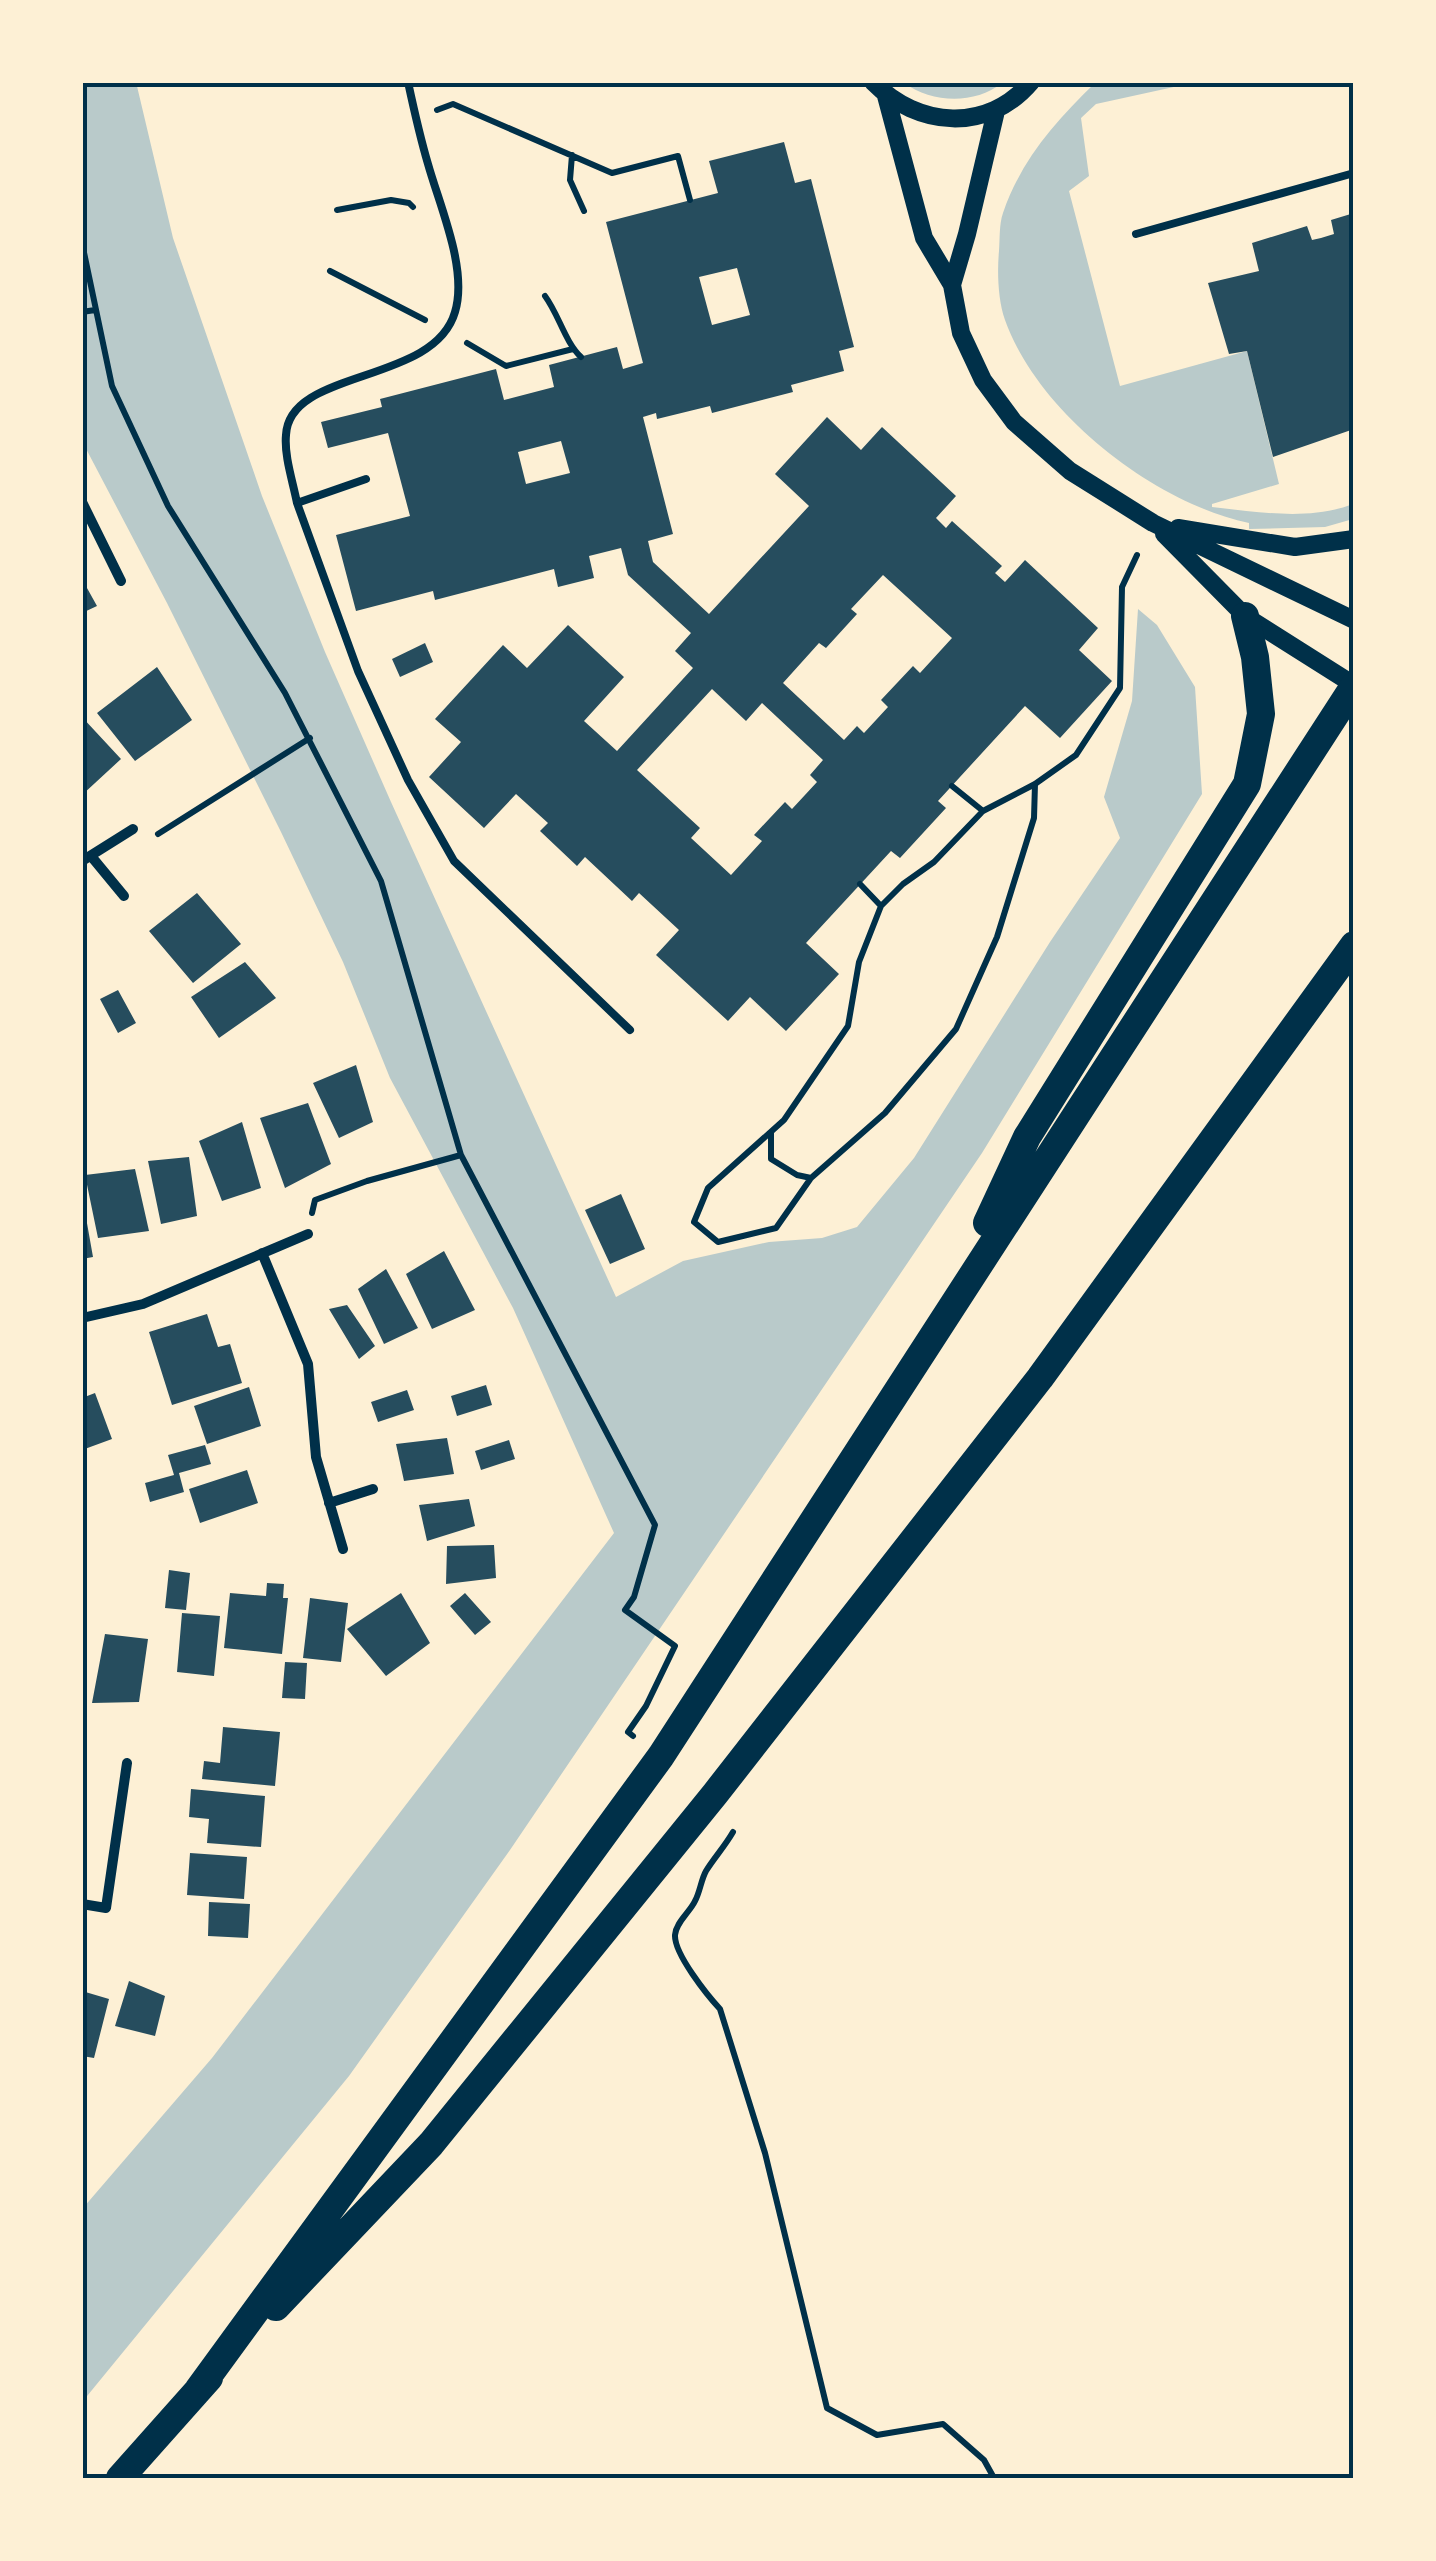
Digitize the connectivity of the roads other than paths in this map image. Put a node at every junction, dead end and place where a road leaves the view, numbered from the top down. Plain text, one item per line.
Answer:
1 (408, 82) edge
2 (1031, 82) edge
3 (880, 89) edge
4 (996, 111) junction
5 (1354, 173) edge
6 (1136, 234) dead end
7 (952, 284) junction
8 (366, 479) dead end
9 (82, 502) edge
10 (297, 503) junction
11 (1153, 523) junction
12 (1354, 539) edge
13 (121, 581) dead end
14 (1245, 616) junction
15 (1354, 620) edge
16 (1354, 685) edge
17 (133, 830) road end
18 (87, 859) edge
19 (124, 896) dead end
20 (1354, 945) edge
21 (630, 1030) dead end
22 (308, 1234) road end
23 (262, 1254) junction
24 (946, 1311) junction
25 (82, 1318) edge
26 (373, 1489) dead end
27 (329, 1502) junction
28 (343, 1549) dead end
29 (128, 1763) dead end
30 (82, 1904) edge
31 (198, 2390) junction
32 (120, 2478) edge

1 - 10 lane
2 - 4 street
3 - 4 street
3 - 7 street
4 - 7 street
5 - 6 lane
7 - 11 street
8 - 10 lane
9 - 13 street
10 - 21 lane
11 - 12 street
11 - 14 street
11 - 15 street
14 - 16 street
14 - 24 highway
16 - 24 highway
17 - 18 street
18 - 19 street
20 - 31 highway
22 - 23 street
23 - 25 street
23 - 27 street
24 - 31 highway
26 - 27 street
27 - 28 street
29 - 30 street
31 - 32 highway

